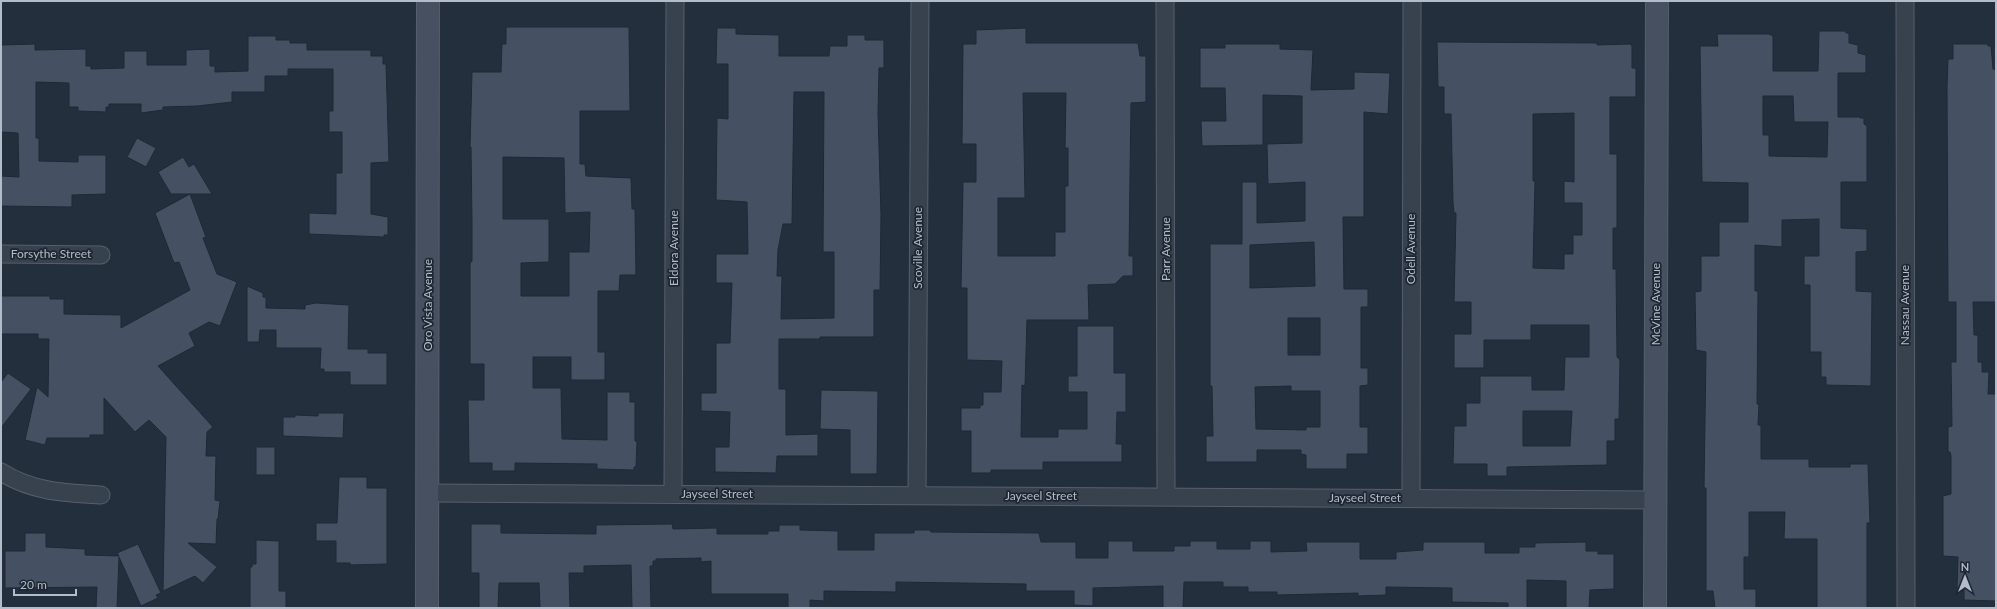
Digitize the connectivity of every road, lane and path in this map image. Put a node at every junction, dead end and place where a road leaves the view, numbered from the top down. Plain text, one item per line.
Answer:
1 (428, 1) edge
2 (675, 1) edge
3 (920, 1) edge
4 (1165, 1) edge
5 (1412, 1) edge
6 (1657, 1) edge
7 (1905, 1) edge
8 (1, 254) edge
9 (101, 254) dead end
10 (1, 472) edge
11 (427, 493) junction
12 (673, 494) junction
13 (101, 495) dead end
14 (917, 495) junction
15 (1166, 496) junction
16 (1411, 498) junction
17 (1656, 500) junction
18 (427, 608) edge
19 (1656, 608) edge
20 (1906, 608) edge

1 - 11 street, Oro Vista Avenue
2 - 12 street, Eldora Avenue
3 - 14 street, Scoville Avenue
4 - 15 street, Parr Avenue
5 - 16 street, Odell Avenue
6 - 17 street, McVine Avenue
7 - 20 street, Nassau Avenue
8 - 9 street, Forsythe Street
10 - 13 street
11 - 12 street, Jayseel Street
11 - 18 street, Oro Vista Avenue
12 - 14 street, Jayseel Street
14 - 15 street, Jayseel Street
15 - 16 street, Jayseel Street
16 - 17 street, Jayseel Street
17 - 19 street, McVine Avenue

